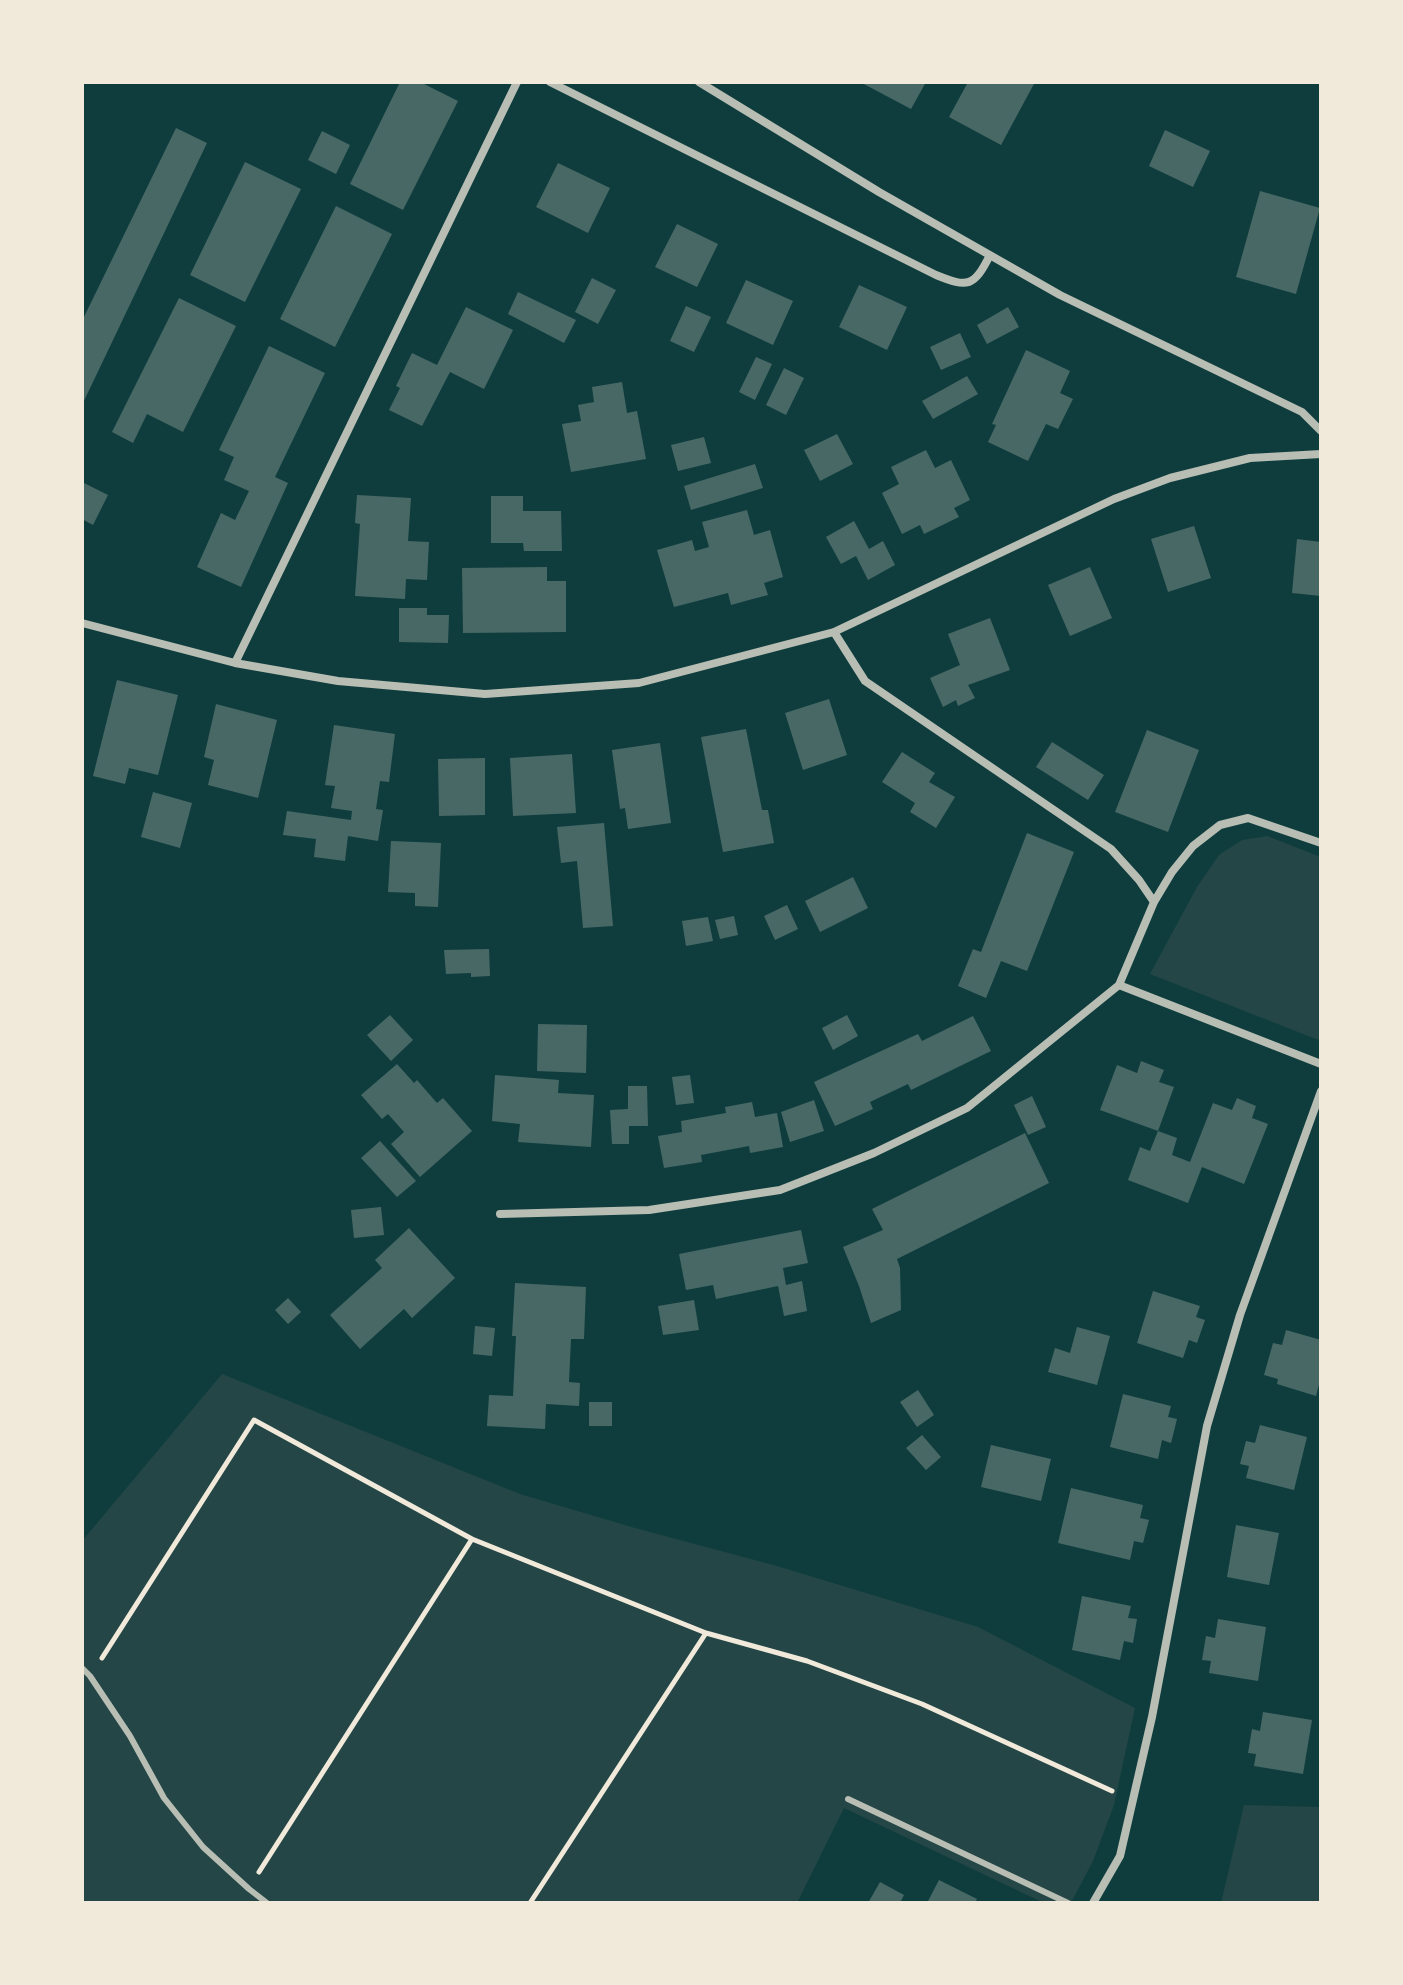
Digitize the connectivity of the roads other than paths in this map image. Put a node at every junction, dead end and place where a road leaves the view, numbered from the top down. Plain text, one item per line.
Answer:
1 (517, 82) edge
2 (550, 82) edge
3 (699, 82) edge
4 (990, 255) junction
5 (1321, 431) edge
6 (1321, 454) edge
7 (82, 623) edge
8 (834, 632) junction
9 (235, 663) junction
10 (1321, 843) edge
11 (1154, 902) junction
12 (1119, 985) junction
13 (1321, 1064) edge
14 (1321, 1091) edge
15 (500, 1214) dead end
16 (82, 1668) edge
17 (848, 1799) dead end
18 (267, 1903) edge
19 (1068, 1903) edge
20 (1093, 1903) edge

1 - 9 street
2 - 4 street
3 - 4 street
4 - 5 street
6 - 8 street
7 - 9 street
8 - 9 street
8 - 11 street
10 - 11 street
11 - 12 street
12 - 13 street
12 - 15 street
14 - 20 street
16 - 18 lane
17 - 19 lane

